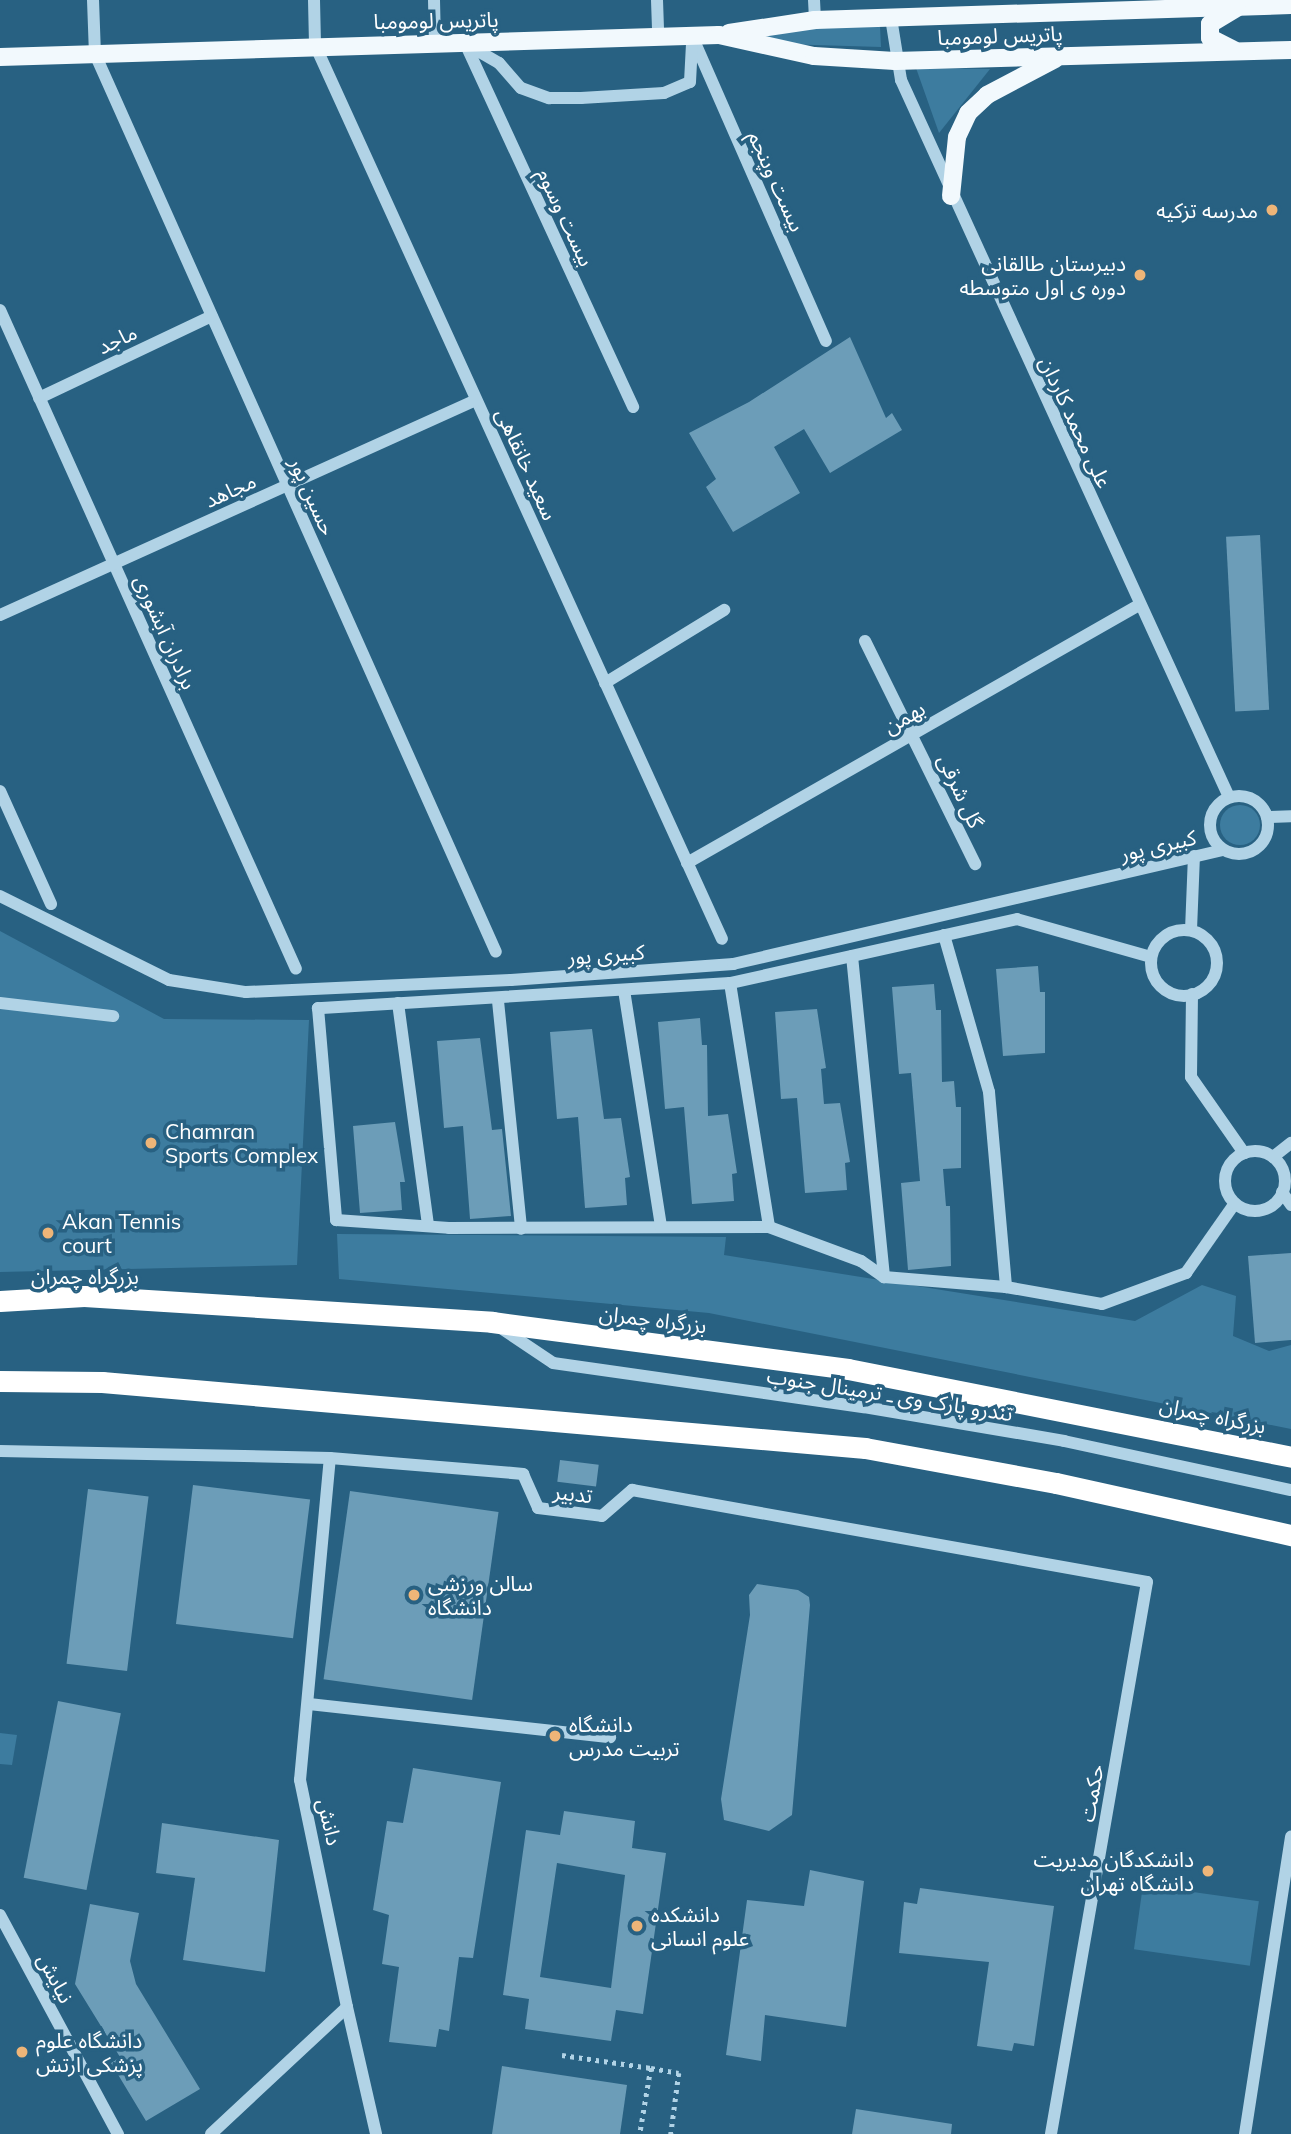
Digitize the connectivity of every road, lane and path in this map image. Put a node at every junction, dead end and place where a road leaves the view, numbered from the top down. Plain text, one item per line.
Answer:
1 (93, 0) edge
2 (314, 0) edge
3 (434, 0) edge
4 (657, 0) edge
5 (814, 0) edge
6 (1285, 3) edge
7 (1172, 4) edge
8 (1241, 6) junction
9 (969, 8) edge
10 (891, 18) junction
11 (815, 20) junction
12 (719, 35) junction
13 (692, 36) junction
14 (658, 37) junction
15 (465, 43) junction
16 (435, 44) junction
17 (315, 45) junction
18 (1291, 50) edge
19 (1241, 51) junction
20 (95, 54) junction
21 (0, 57) edge
22 (1058, 57) junction
23 (895, 61) junction
24 (951, 196) junction
25 (0, 310) edge
26 (212, 316) junction
27 (826, 341) dead end
28 (39, 398) junction
29 (477, 400) junction
30 (633, 407) dead end
31 (288, 485) junction
32 (114, 563) junction
33 (1139, 605) junction
34 (724, 610) dead end
35 (0, 615) edge
36 (865, 641) dead end
37 (605, 683) junction
38 (913, 734) junction
39 (0, 791) edge
40 (1229, 796) junction
41 (1291, 816) edge
42 (1268, 817) junction
43 (1223, 850) junction
44 (1194, 856) junction
45 (687, 863) junction
46 (975, 864) dead end
47 (0, 896) edge
48 (51, 904) dead end
49 (1191, 930) junction
50 (944, 935) junction
51 (722, 939) dead end
52 (496, 953) dead end
53 (852, 956) junction
54 (1151, 957) junction
55 (296, 969) dead end
56 (730, 983) junction
57 (624, 990) junction
58 (1192, 994) junction
59 (498, 1001) junction
60 (0, 1003) edge
61 (398, 1003) junction
62 (113, 1016) dead end
63 (1291, 1143) edge
64 (1244, 1153) junction
65 (1273, 1157) junction
66 (1282, 1192) junction
67 (1234, 1203) junction
68 (1291, 1205) edge
69 (428, 1226) junction
70 (661, 1227) junction
71 (769, 1227) junction
72 (521, 1228) junction
73 (884, 1277) junction
74 (1006, 1287) junction
75 (0, 1301) edge
76 (492, 1322) junction
77 (0, 1381) edge
78 (0, 1451) edge
79 (1291, 1457) edge
80 (330, 1458) junction
81 (1291, 1490) edge
82 (1291, 1535) edge
83 (1147, 1583) joint
84 (309, 1704) junction
85 (610, 1737) dead end
86 (1291, 1837) edge
87 (0, 1915) edge
88 (347, 2007) junction
89 (562, 2055) dead end
90 (652, 2068) junction
91 (118, 2134) edge
92 (211, 2134) edge
93 (376, 2134) edge
94 (640, 2134) edge
95 (671, 2134) edge
96 (1051, 2134) edge
97 (1245, 2134) edge

1 - 20 street
2 - 17 street, سعید خانقاهی
3 - 16 street
4 - 14 street
5 - 11 street
6 - 8 main road, پاتریس لومومبا
7 - 8 main road, پاتریس لومومبا
7 - 9 main road, پاتریس لومومبا
8 - 19 main road
9 - 10 main road, پاتریس لومومبا
10 - 11 main road, پاتریس لومومبا
10 - 23 street, علی محمد کاردان
11 - 12 main road, پاتریس لومومبا
12 - 13 main road, پاتریس لومومبا
12 - 23 main road, پاتریس لومومبا
13 - 14 main road, پاتریس لومومبا
13 - 15 street
13 - 27 street, بیست وپنجم
14 - 15 main road, پاتریس لومومبا
15 - 16 main road, پاتریس لومومبا
15 - 30 street, بیست وسوم
16 - 17 main road, پاتریس لومومبا
17 - 20 main road, پاتریس لومومبا
17 - 29 street, سعید خانقاهی
18 - 19 main road, پاتریس لومومبا
19 - 22 main road, پاتریس لومومبا
20 - 21 main road, پاتریس لومومبا
20 - 26 street, حسین پور
22 - 23 main road, پاتریس لومومبا
22 - 24 main road
23 - 24 street, علی محمد کاردان
24 - 33 street, علی محمد کاردان
25 - 28 street, برادران آبشوری
26 - 28 street, ماجد
26 - 31 street, حسین پور
28 - 32 street, برادران آبشوری
29 - 31 street, مجاهد
29 - 37 street, سعید خانقاهی
31 - 32 street, مجاهد
31 - 52 street, حسین پور
32 - 35 street, مجاهد
32 - 55 street, برادران آبشوری
33 - 38 street, بهمن
33 - 40 street, علی محمد کاردان
34 - 37 street
36 - 38 street, گل شرقی
37 - 45 street, سعید خانقاهی
38 - 45 street, بهمن
38 - 46 street, گل شرقی
39 - 48 street
40 - 42 street
40 - 43 street
41 - 42 street
42 - 43 street
43 - 44 street, کبیری پور
44 - 47 street, کبیری پور
44 - 49 street
45 - 51 street, سعید خانقاهی
49 - 54 street
49 - 58 street
50 - 53 street
50 - 54 street
50 - 74 street
53 - 56 street
53 - 73 street
54 - 58 street
56 - 57 street
56 - 71 street
57 - 59 street
57 - 70 street
58 - 64 street
59 - 61 street
59 - 72 street
60 - 62 street
61 - 69 street
61 - 69 street
63 - 65 street
64 - 65 street
64 - 67 street
65 - 66 street
66 - 67 street
66 - 68 street
67 - 74 street
69 - 72 street
70 - 71 street
70 - 72 street
71 - 73 street
73 - 74 street
75 - 76 highway, بزرگراه چمران
76 - 79 highway, بزرگراه چمران
76 - 81 street, تندرو پارک وی ـ ترمینال جنوب
77 - 82 highway
78 - 80 street, تدبیر
80 - 83 street, تدبیر
80 - 84 street, دانش
83 - 96 street, حکمت
84 - 85 street
84 - 88 street, دانش
86 - 97 street
87 - 91 street, نیایش
88 - 92 street
88 - 93 street, دانش
89 - 90 path
90 - 94 path
90 - 95 path

